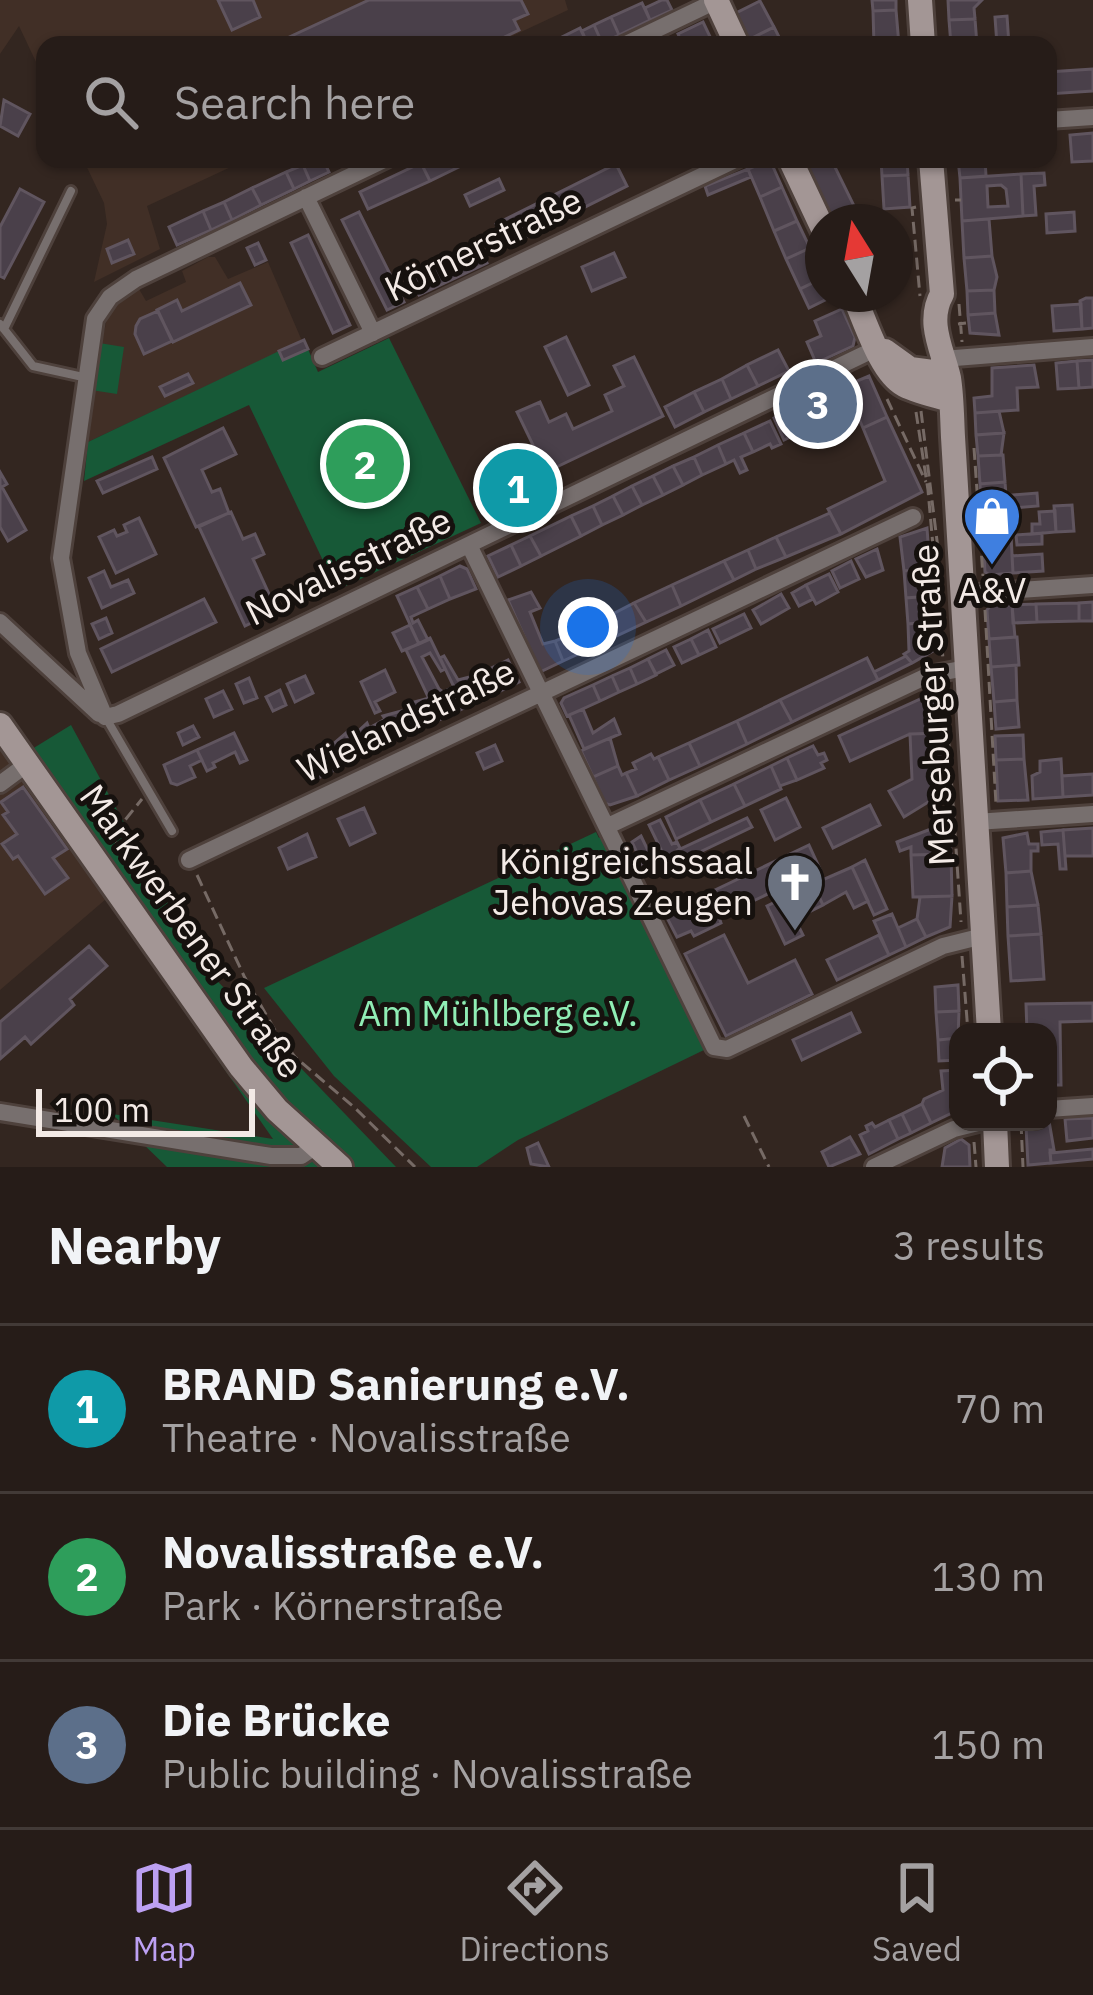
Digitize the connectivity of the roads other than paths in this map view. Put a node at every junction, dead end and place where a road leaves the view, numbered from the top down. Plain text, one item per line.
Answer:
1 (716, 0) edge
2 (920, 0) edge
3 (642, 36) edge
4 (733, 36) edge
5 (922, 36) edge
6 (1093, 117) edge
7 (1057, 119) edge
8 (367, 168) edge
9 (717, 168) edge
10 (794, 168) edge
11 (935, 168) edge
12 (71, 191) dead end
13 (306, 197) junction
14 (811, 204) edge
15 (862, 312) edge
16 (2, 327) edge
17 (373, 333) junction
18 (879, 347) junction
19 (1093, 347) edge
20 (322, 357) dead end
21 (951, 366) junction
22 (85, 378) junction
23 (950, 400) junction
24 (913, 517) dead end
25 (469, 544) junction
26 (1093, 585) edge
27 (962, 594) junction
28 (0, 622) edge
29 (955, 669) junction
30 (542, 691) junction
31 (105, 716) junction
32 (0, 725) edge
33 (27, 764) junction
34 (0, 784) edge
35 (1093, 814) edge
36 (976, 822) junction
37 (608, 826) junction
38 (172, 831) dead end
39 (189, 860) road end
40 (972, 938) junction
41 (987, 1023) edge
42 (1093, 1106) edge
43 (1057, 1108) edge
44 (0, 1112) edge
45 (950, 1131) edge
46 (996, 1131) edge
47 (316, 1146) junction
48 (340, 1167) edge
49 (874, 1167) edge
50 (998, 1167) edge

1 - 3 street
1 - 4 main road
2 - 5 main road
6 - 7 street
8 - 13 street
9 - 17 street, Körnerstraße
10 - 14 main road
11 - 21 main road, Merseburger Straße
12 - 16 lane
13 - 17 street
13 - 22 street
15 - 18 main road
16 - 22 lane
17 - 20 street, Körnerstraße
18 - 21 main road
18 - 23 main road
18 - 25 street, Novalisstraße
19 - 21 street
21 - 23 main road, Merseburger Straße
22 - 31 street
23 - 27 main road, Merseburger Straße
24 - 30 street, Wielandstraße
25 - 30 street
25 - 31 street, Novalisstraße
26 - 27 street
27 - 29 main road, Merseburger Straße
28 - 31 street
29 - 36 main road, Merseburger Straße
29 - 37 street
30 - 37 street
30 - 39 street, Wielandstraße
31 - 38 lane
32 - 33 main road, Markwerbener Straße
33 - 34 street
33 - 47 main road, Markwerbener Straße
35 - 36 street
36 - 40 main road, Merseburger Straße
37 - 40 street
40 - 41 main road, Merseburger Straße
42 - 43 street
44 - 47 street
45 - 49 street
46 - 50 main road
47 - 48 main road, Markwerbener Straße

